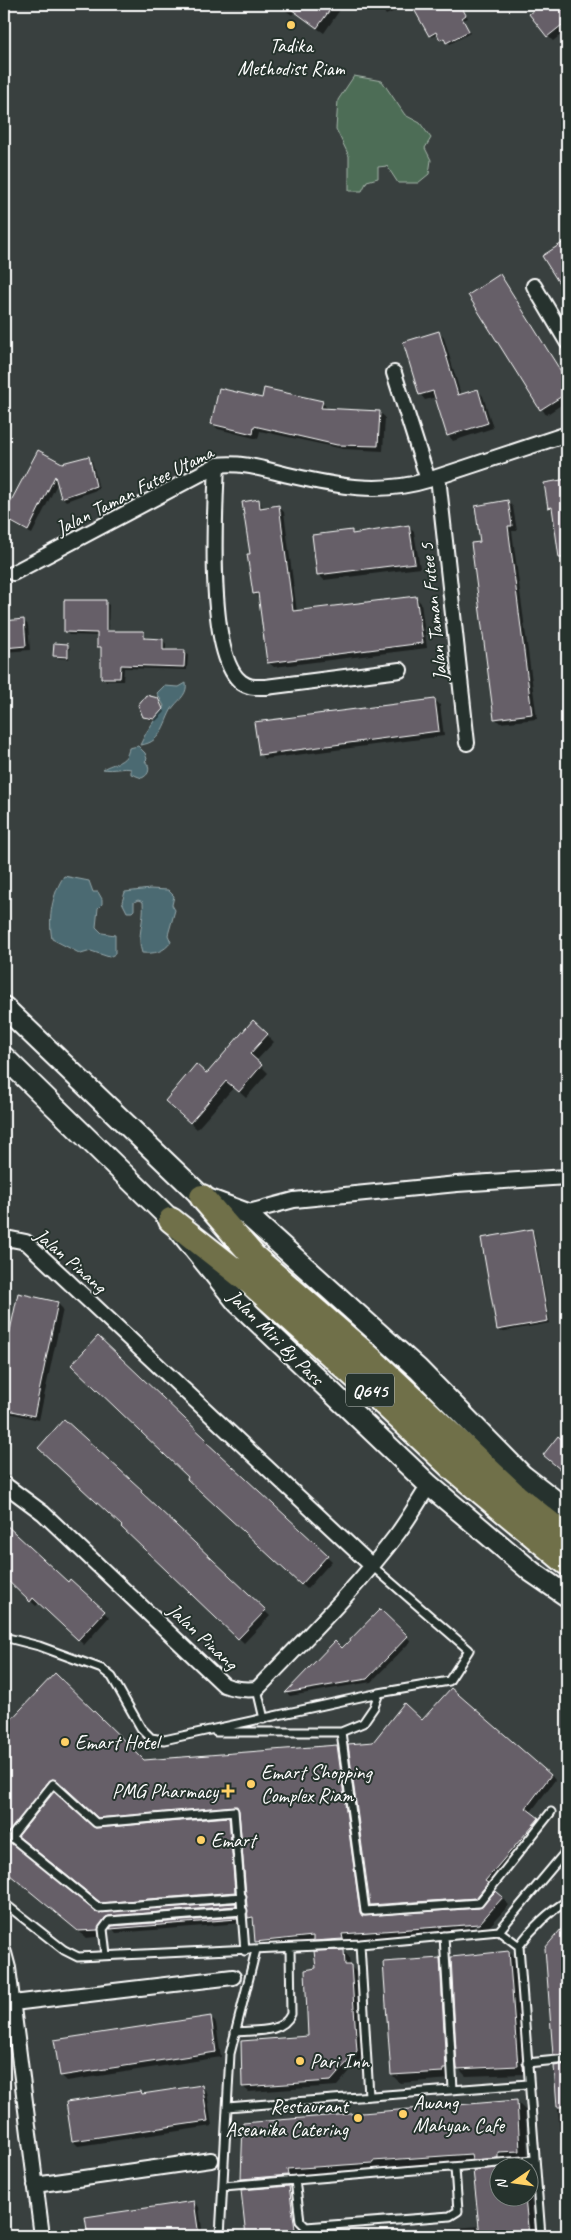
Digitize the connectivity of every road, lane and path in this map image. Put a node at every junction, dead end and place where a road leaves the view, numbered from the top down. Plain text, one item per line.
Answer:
1 (534, 286) dead end
2 (567, 342) edge
3 (394, 374) dead end
4 (567, 434) edge
5 (217, 466) junction
6 (433, 479) junction
7 (13, 573) dead end
8 (400, 670) dead end
9 (467, 743) dead end
10 (4, 1007) edge
11 (4, 1057) edge
12 (567, 1177) edge
13 (202, 1197) junction
14 (245, 1213) junction
15 (171, 1220) junction
16 (4, 1241) edge
17 (4, 1484) edge
18 (429, 1485) junction
19 (567, 1510) edge
20 (567, 1537) edge
21 (567, 1563) edge
22 (371, 1565) junction
23 (567, 1596) edge
24 (4, 1637) edge
25 (257, 1688) junction
26 (379, 1693) junction
27 (264, 1719) junction
28 (201, 1732) junction
29 (341, 1732) junction
30 (552, 1812) dead end
31 (567, 1850) edge
32 (242, 1897) junction
33 (567, 1901) edge
34 (4, 1903) edge
35 (243, 1910) junction
36 (499, 1931) junction
37 (444, 1936) junction
38 (360, 1944) junction
39 (519, 1946) junction
40 (290, 1948) junction
41 (256, 1950) junction
42 (245, 1951) junction
43 (4, 1952) edge
44 (106, 1955) junction
45 (232, 1977) dead end
46 (13, 2004) junction
47 (236, 2032) junction
48 (567, 2059) edge
49 (527, 2063) junction
50 (528, 2084) junction
51 (453, 2089) junction
52 (369, 2096) junction
53 (227, 2107) junction
54 (534, 2158) edge
55 (211, 2160) dead end
56 (488, 2165) edge
57 (455, 2168) junction
58 (295, 2180) junction
59 (35, 2185) junction
60 (224, 2186) junction
61 (538, 2203) edge
62 (42, 2236) edge
63 (220, 2236) edge
64 (541, 2236) edge

1 - 2 street
3 - 6 street, Jalan Taman Futee 5
4 - 6 street, Jalan Taman Futee Utama
5 - 6 street, Jalan Taman Futee Utama
5 - 7 street, Jalan Taman Futee Utama
5 - 8 street
6 - 9 street, Jalan Taman Futee 5
10 - 13 main road, Q645
11 - 15 main road, Jalan Miri By Pass / Q645
12 - 14 street
13 - 14 main road, Q645
13 - 20 highway, Q645
14 - 19 main road, Q645
15 - 18 main road, Jalan Miri By Pass / Q645
15 - 21 highway, Q645
16 - 22 street, Jalan Pinang
17 - 25 street, Jalan Pinang
18 - 22 street
18 - 23 main road, Jalan Miri By Pass / Q645
22 - 25 street
22 - 26 lane
24 - 28 lane
25 - 27 lane
26 - 27 lane
26 - 29 lane
27 - 28 lane
28 - 29 lane
29 - 30 lane
31 - 36 lane
32 - 32 lane
32 - 35 lane
33 - 39 lane
34 - 44 lane
35 - 42 lane
35 - 44 lane
36 - 37 lane
36 - 39 lane
37 - 38 lane
37 - 51 lane
38 - 40 lane
38 - 52 lane
39 - 49 lane
40 - 41 lane
40 - 47 lane
41 - 42 lane
41 - 47 lane
42 - 44 lane
43 - 46 street
45 - 46 street
46 - 59 street
47 - 53 lane
48 - 49 lane
49 - 50 lane
50 - 51 lane
50 - 54 lane
51 - 52 lane
52 - 53 lane
53 - 60 lane
55 - 59 street
56 - 57 lane
57 - 58 lane
57 - 58 lane
58 - 60 lane
59 - 62 street
60 - 63 lane
61 - 64 lane

